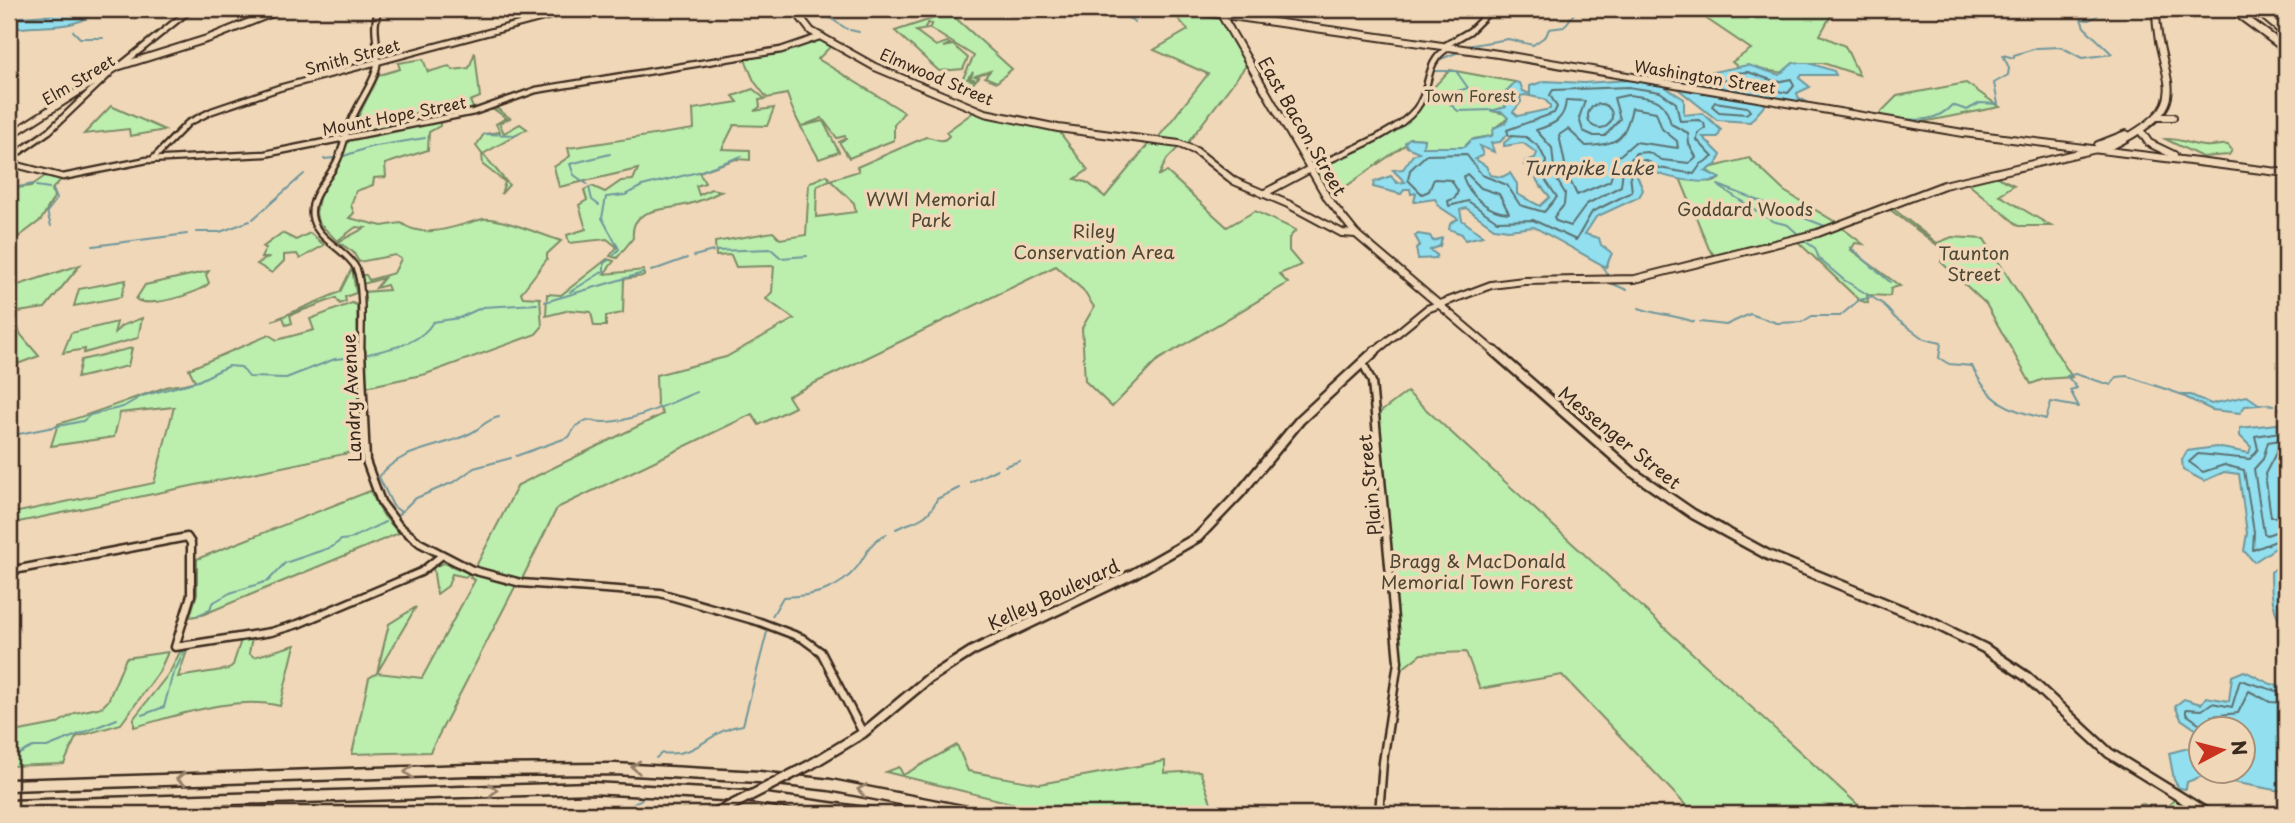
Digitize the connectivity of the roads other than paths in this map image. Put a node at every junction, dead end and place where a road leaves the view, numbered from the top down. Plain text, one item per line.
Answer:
1 (191, 9) edge
2 (282, 9) edge
3 (379, 9) edge
4 (576, 9) edge
5 (794, 9) edge
6 (1182, 9) edge
7 (1195, 9) edge
8 (1492, 9) edge
9 (2156, 9) edge
10 (2232, 9) edge
11 (2256, 9) edge
12 (1221, 12) edge
13 (2286, 34) edge
14 (822, 36) junction
15 (1449, 46) junction
16 (2286, 49) edge
17 (380, 62) junction
18 (118, 66) junction
19 (2156, 117) junction
20 (2173, 117) dead end
21 (1942, 130) junction
22 (2140, 130) junction
23 (2126, 134) junction
24 (9, 136) edge
25 (1128, 136) joint
26 (345, 138) junction
27 (2066, 146) junction
28 (2096, 148) junction
29 (2076, 152) junction
30 (2185, 158) junction
31 (2049, 159) junction
32 (152, 160) junction
33 (9, 161) edge
34 (1310, 169) junction
35 (2286, 172) edge
36 (1263, 194) junction
37 (1356, 234) junction
38 (1439, 303) junction
39 (1366, 360) junction
40 (441, 556) junction
41 (9, 571) edge
42 (863, 733) junction
43 (9, 785) edge
44 (9, 806) edge
45 (958, 809) junction
46 (713, 814) edge
47 (872, 814) edge
48 (977, 814) edge
49 (983, 814) edge
50 (1379, 814) edge
51 (2208, 814) edge

1 - 18 street
2 - 18 main road, Elm Street
3 - 17 street
4 - 17 street, Smith Street
5 - 14 main road, Elmwood Street
6 - 12 main road, Washington Street
7 - 12 main road, Washington Street
8 - 15 street
9 - 19 main road
10 - 16 highway
11 - 13 highway
12 - 15 main road, Washington Street
12 - 34 main road, East Bacon Street
14 - 25 main road, Elmwood Street
14 - 26 street, Mount Hope Street
15 - 21 main road, Washington Street
15 - 34 street
17 - 26 street, Landry Avenue
17 - 32 street, Smith Street
18 - 24 main road, Elm Street
18 - 33 street
19 - 20 main road
19 - 22 main road
21 - 27 main road, Washington Street
21 - 28 main road, Washington Street
22 - 23 main road
22 - 23 main road
22 - 28 main road
22 - 30 main road
23 - 28 main road
25 - 36 main road, Messenger Street
26 - 32 street, Mount Hope Street
26 - 40 street, Landry Avenue
27 - 28 main road, Washington Street
27 - 29 main road
28 - 29 main road
28 - 30 main road, Washington Street
28 - 31 main road
28 - 35 main road, Washington Street
29 - 31 main road
30 - 35 main road, Washington Street
31 - 38 main road
32 - 33 street, Mount Hope Street
34 - 36 main road
34 - 37 main road, East Bacon Street
36 - 37 main road, Messenger Street
37 - 38 main road, Messenger Street
38 - 39 main road
38 - 51 main road, Messenger Street
39 - 42 main road, Kelley Boulevard
39 - 50 street, Plain Street
40 - 41 street
40 - 42 street, Landry Avenue
42 - 46 main road, Kelley Boulevard, bridge
45 -> 43 highway
44 -> 47 highway
45 - 48 highway
45 - 49 highway

